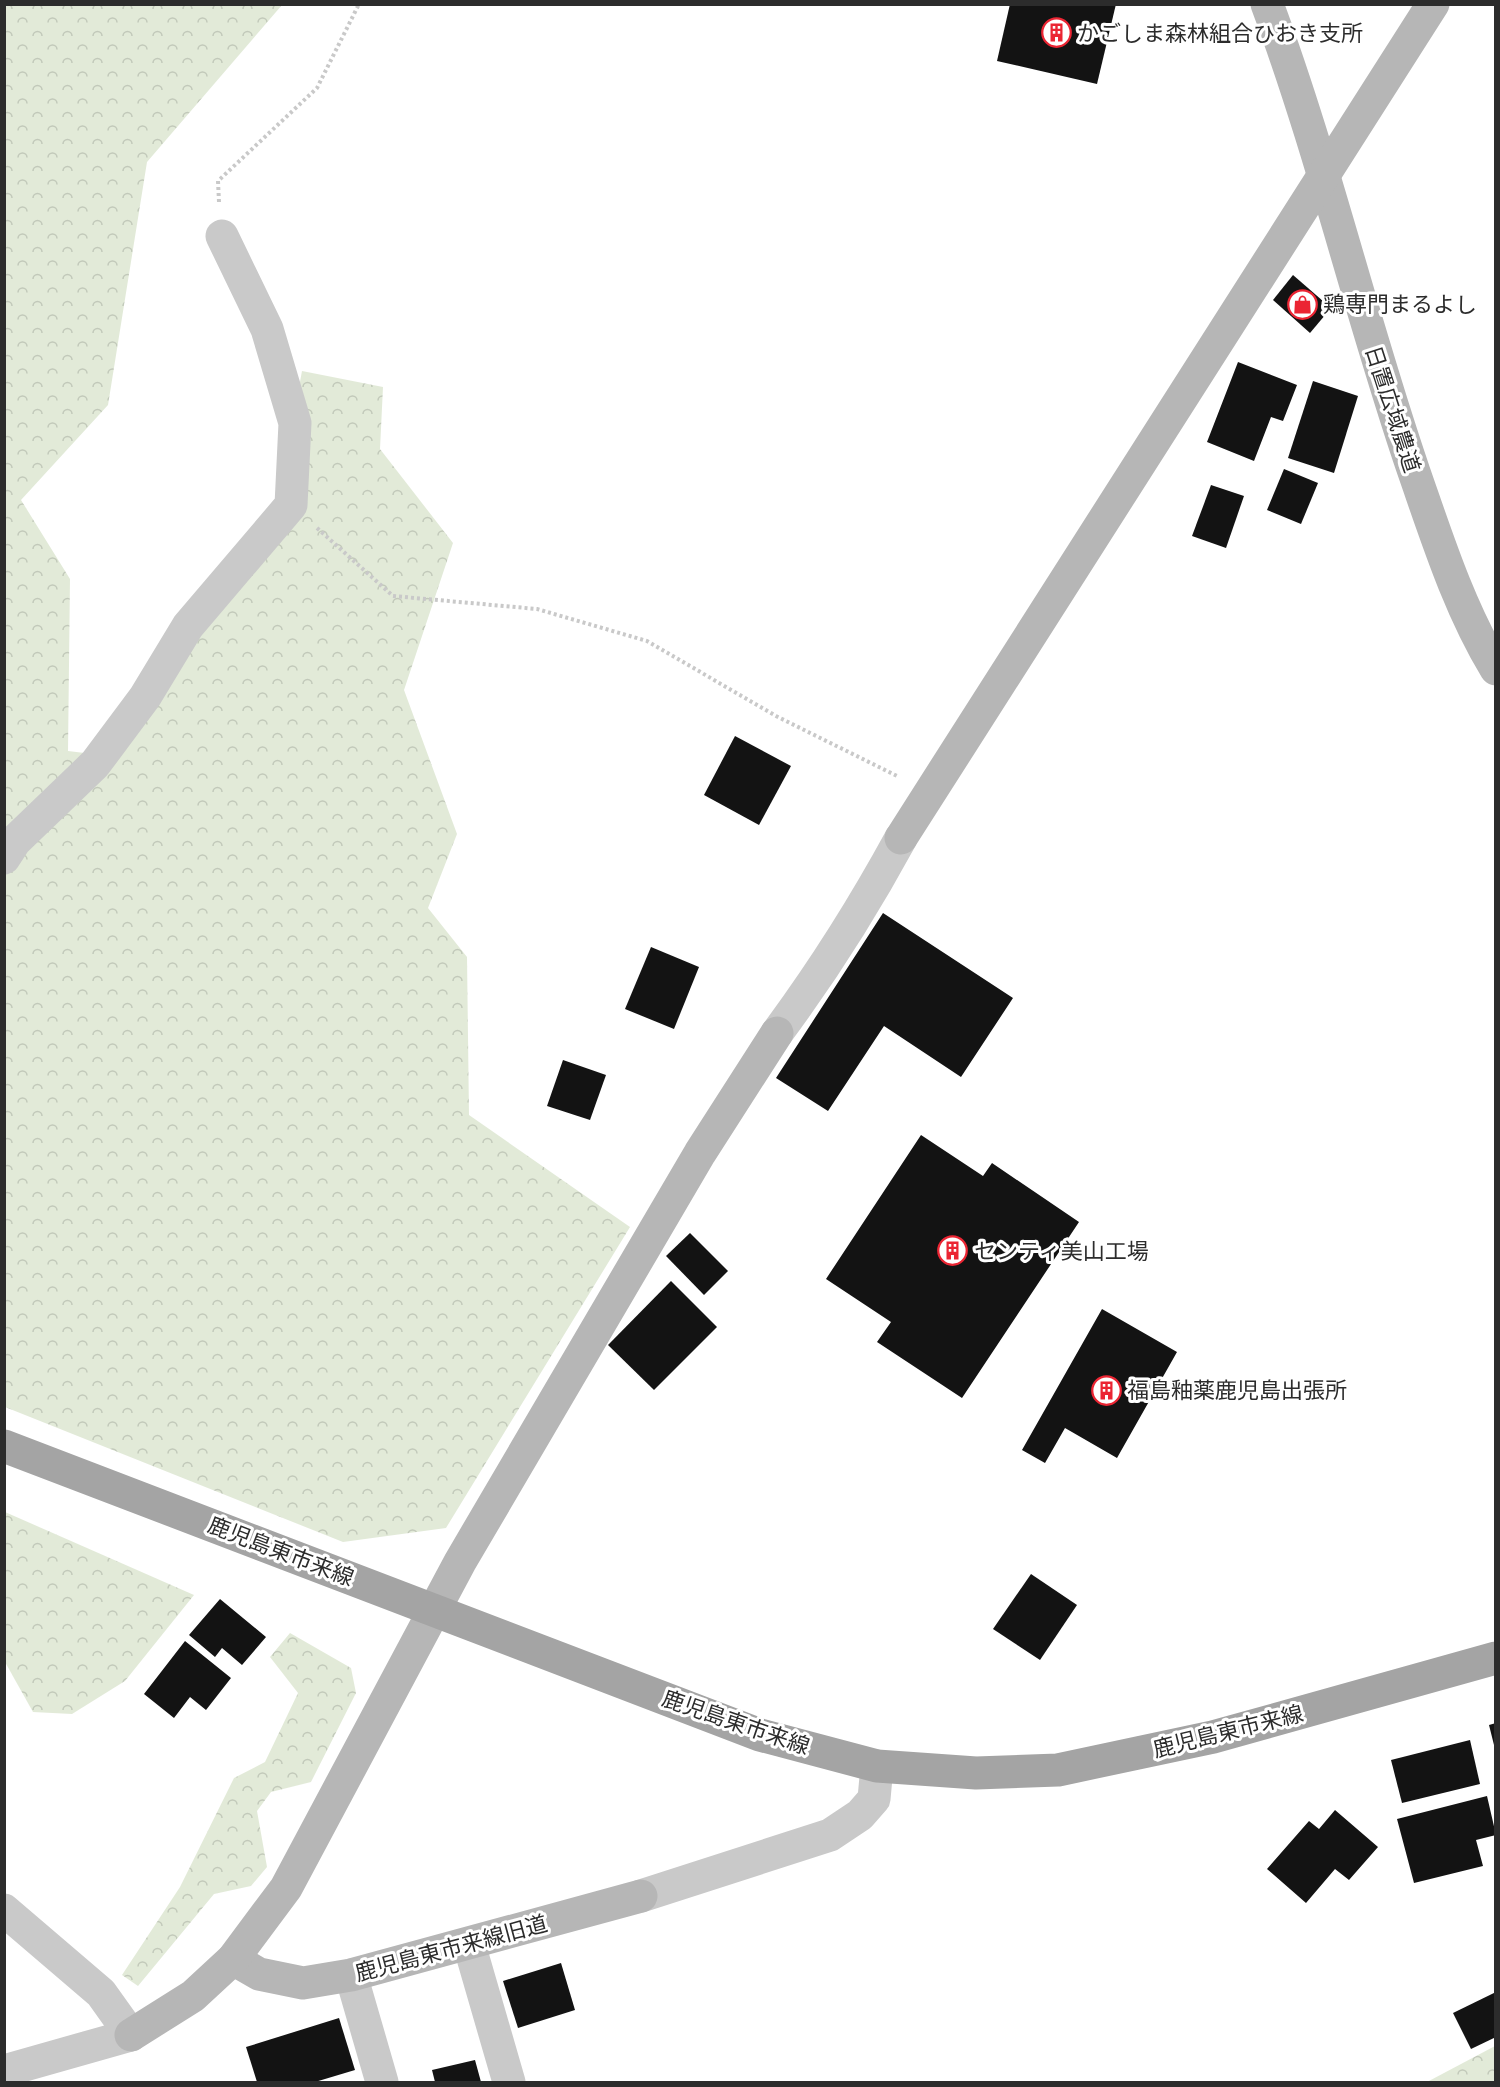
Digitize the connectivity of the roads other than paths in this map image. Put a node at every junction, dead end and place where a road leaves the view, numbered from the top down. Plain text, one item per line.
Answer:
1 (1267, 4) edge
2 (1432, 4) edge
3 (1323, 178) junction
4 (222, 236) road end
5 (1496, 669) edge
6 (4, 858) edge
7 (4, 1446) edge
8 (435, 1610) junction
9 (1496, 1658) edge
10 (877, 1766) junction
11 (4, 1910) edge
12 (469, 1944) junction
13 (233, 1959) junction
14 (351, 1975) junction
15 (131, 2035) junction
16 (4, 2071) edge
17 (382, 2082) edge
18 (509, 2082) edge

1 - 3 street, 日置広域農道
2 - 3 street
3 - 5 street, 日置広域農道
3 - 8 street
4 - 6 street
7 - 8 main road, 鹿児島東市来線
8 - 10 main road, 鹿児島東市来線
8 - 13 street
9 - 10 main road, 鹿児島東市来線
10 - 12 street, 鹿児島東市来線旧道
11 - 15 street
12 - 14 street, 鹿児島東市来線旧道
12 - 18 street
13 - 14 street, 鹿児島東市来線旧道
13 - 15 street
14 - 17 street
15 - 16 street

